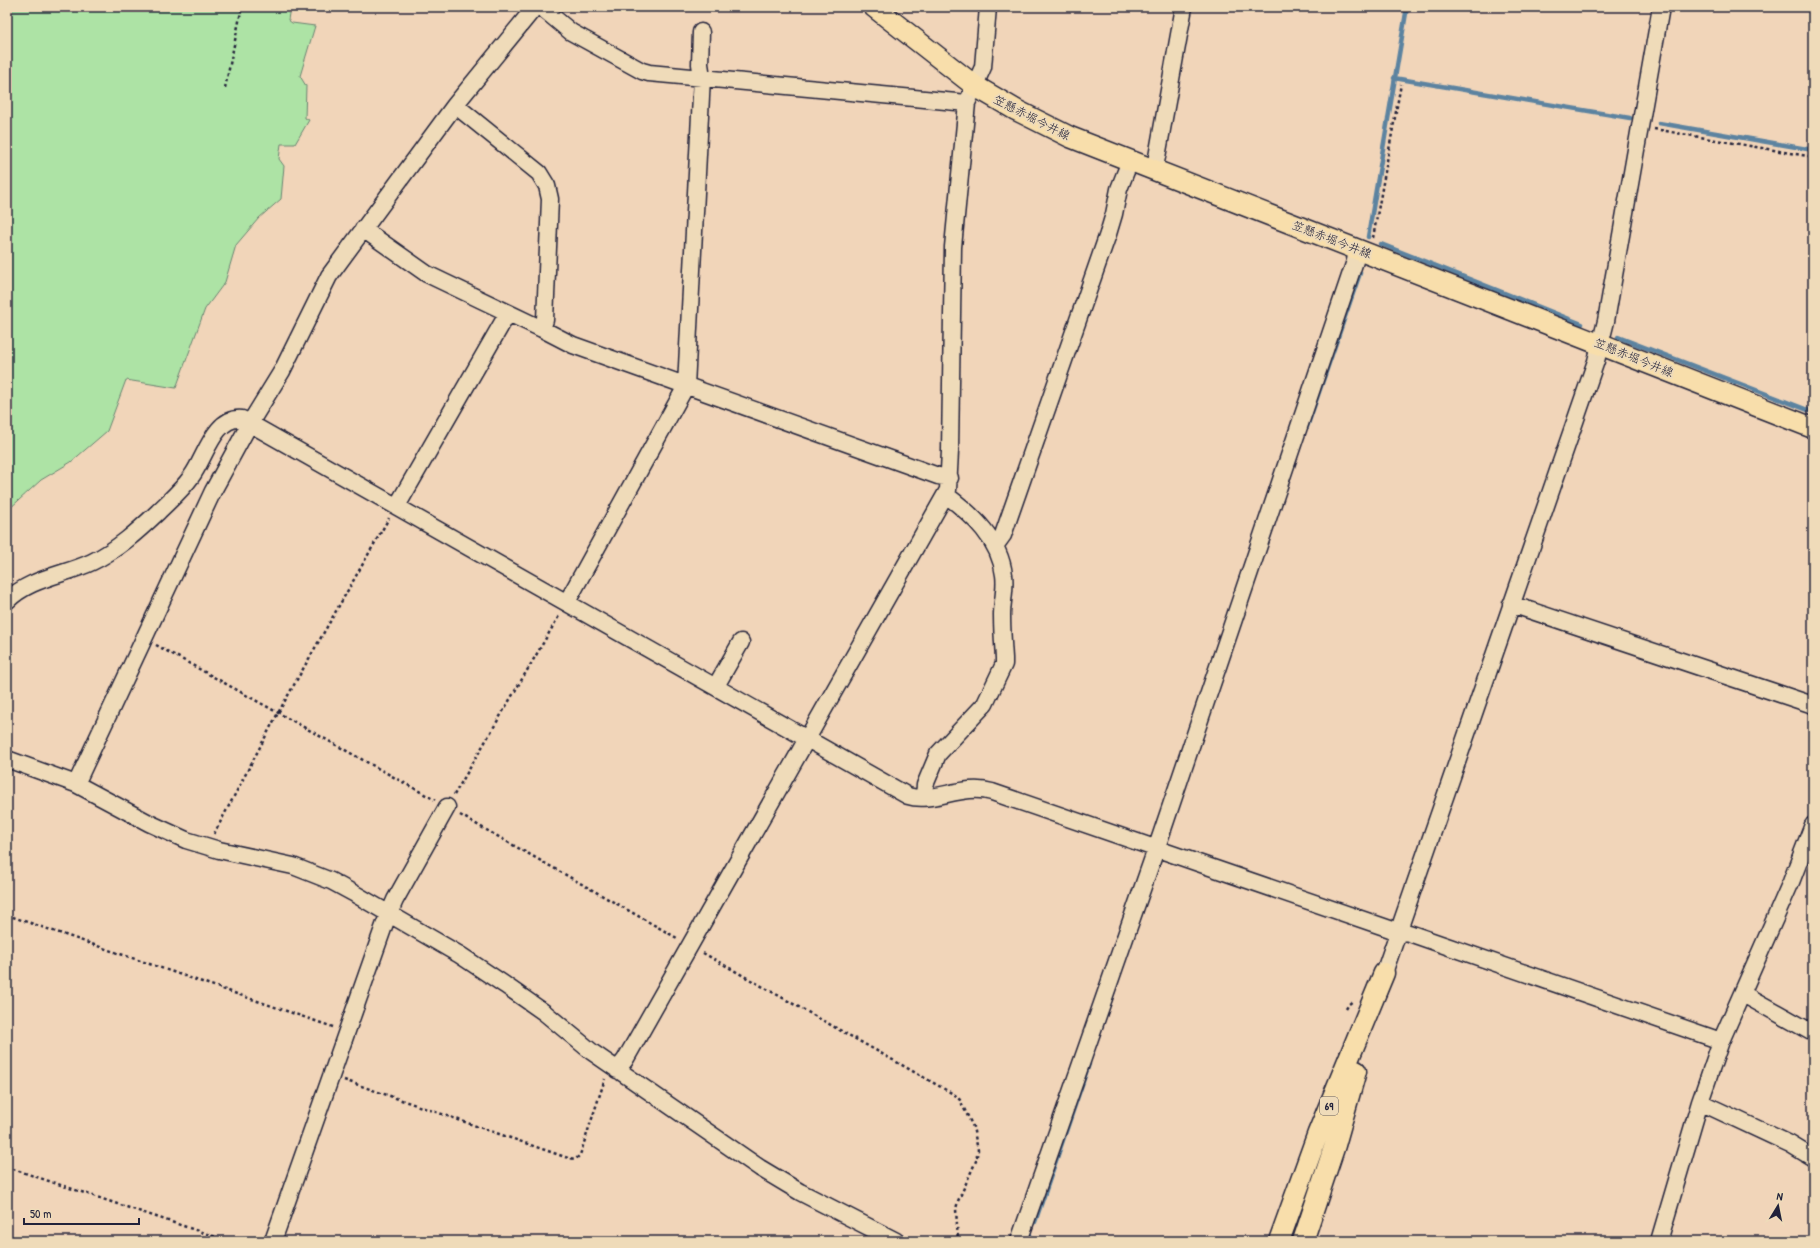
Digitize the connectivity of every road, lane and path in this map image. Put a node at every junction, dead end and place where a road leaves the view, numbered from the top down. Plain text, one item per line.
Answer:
1 (242, 7) edge
2 (535, 7) edge
3 (541, 7) edge
4 (874, 7) edge
5 (988, 7) edge
6 (1184, 7) edge
7 (1661, 7) edge
8 (702, 32) dead end
9 (702, 77) junction
10 (1401, 84) dead end
11 (225, 88) dead end
12 (971, 94) junction
13 (455, 105) junction
14 (1640, 127) junction
15 (1813, 157) edge
16 (1130, 161) junction
17 (1154, 170) junction
18 (363, 229) junction
19 (1363, 251) junction
20 (508, 313) junction
21 (542, 329) junction
22 (1600, 344) junction
23 (686, 386) junction
24 (250, 423) junction
25 (1813, 428) edge
26 (950, 478) junction
27 (946, 495) junction
28 (397, 506) junction
29 (995, 546) junction
30 (7, 601) edge
31 (567, 602) junction
32 (1511, 604) junction
33 (143, 639) junction
34 (741, 642) dead end
35 (716, 686) junction
36 (1813, 705) edge
37 (278, 713) junction
38 (808, 738) junction
39 (7, 759) edge
40 (76, 784) junction
41 (924, 797) junction
42 (447, 807) junction
43 (1813, 825) edge
44 (208, 846) junction
45 (1156, 848) junction
46 (389, 913) junction
47 (7, 915) edge
48 (1400, 931) junction
49 (691, 946) junction
50 (1384, 973) junction
51 (1743, 994) junction
52 (346, 1032) junction
53 (1813, 1033) edge
54 (1721, 1041) junction
55 (615, 1068) junction
56 (331, 1076) junction
57 (1700, 1102) junction
58 (1813, 1158) edge
59 (7, 1166) edge
60 (228, 1241) edge
61 (273, 1241) edge
62 (896, 1241) edge
63 (958, 1241) edge
64 (1019, 1241) edge
65 (1279, 1241) edge
66 (1303, 1241) edge
67 (1659, 1241) edge

1 - 11 path
2 - 13 street
3 - 9 street
4 - 12 main road, 笠懸赤堀今井線
5 - 12 street
6 - 17 street
7 - 14 street
8 - 9 street
9 - 12 street
9 - 23 street
10 - 19 path
12 - 16 main road, 笠懸赤堀今井線
12 - 26 street
13 - 18 street
13 - 21 street
14 - 15 path
14 - 22 street
16 - 17 main road, 笠懸赤堀今井線
16 - 29 street
17 - 19 main road, 笠懸赤堀今井線
18 - 20 street
18 - 24 street
19 - 22 main road, 笠懸赤堀今井線
19 - 45 street
20 - 21 street
20 - 28 street
21 - 23 street
22 - 25 main road, 笠懸赤堀今井線
22 - 32 street
23 - 26 street
23 - 31 street
24 - 28 street
24 - 30 street
24 - 33 street
26 - 27 street
27 - 29 street
27 - 38 street
28 - 31 street
28 - 37 path
29 - 41 street
31 - 35 street
31 - 42 path
32 - 36 street
32 - 48 street
33 - 37 path
33 - 40 street
34 - 35 street
35 - 38 street
37 - 42 path
37 - 44 path
38 - 41 street
38 - 49 street
39 - 40 street
40 - 44 street
41 - 45 street
42 - 46 street
42 - 49 path
43 - 51 street
44 - 46 street
45 - 48 street
45 - 64 street
46 - 52 street
46 - 55 street
47 - 52 path
48 - 50 street
48 - 54 street
49 - 55 street
49 - 63 path
50 - 65 main road, 69
50 - 66 main road, 69
51 - 53 street
51 - 54 street
52 - 56 street
54 - 57 street
55 - 56 path
55 - 62 street
56 - 61 street
57 - 58 street
57 - 67 street
59 - 60 path

